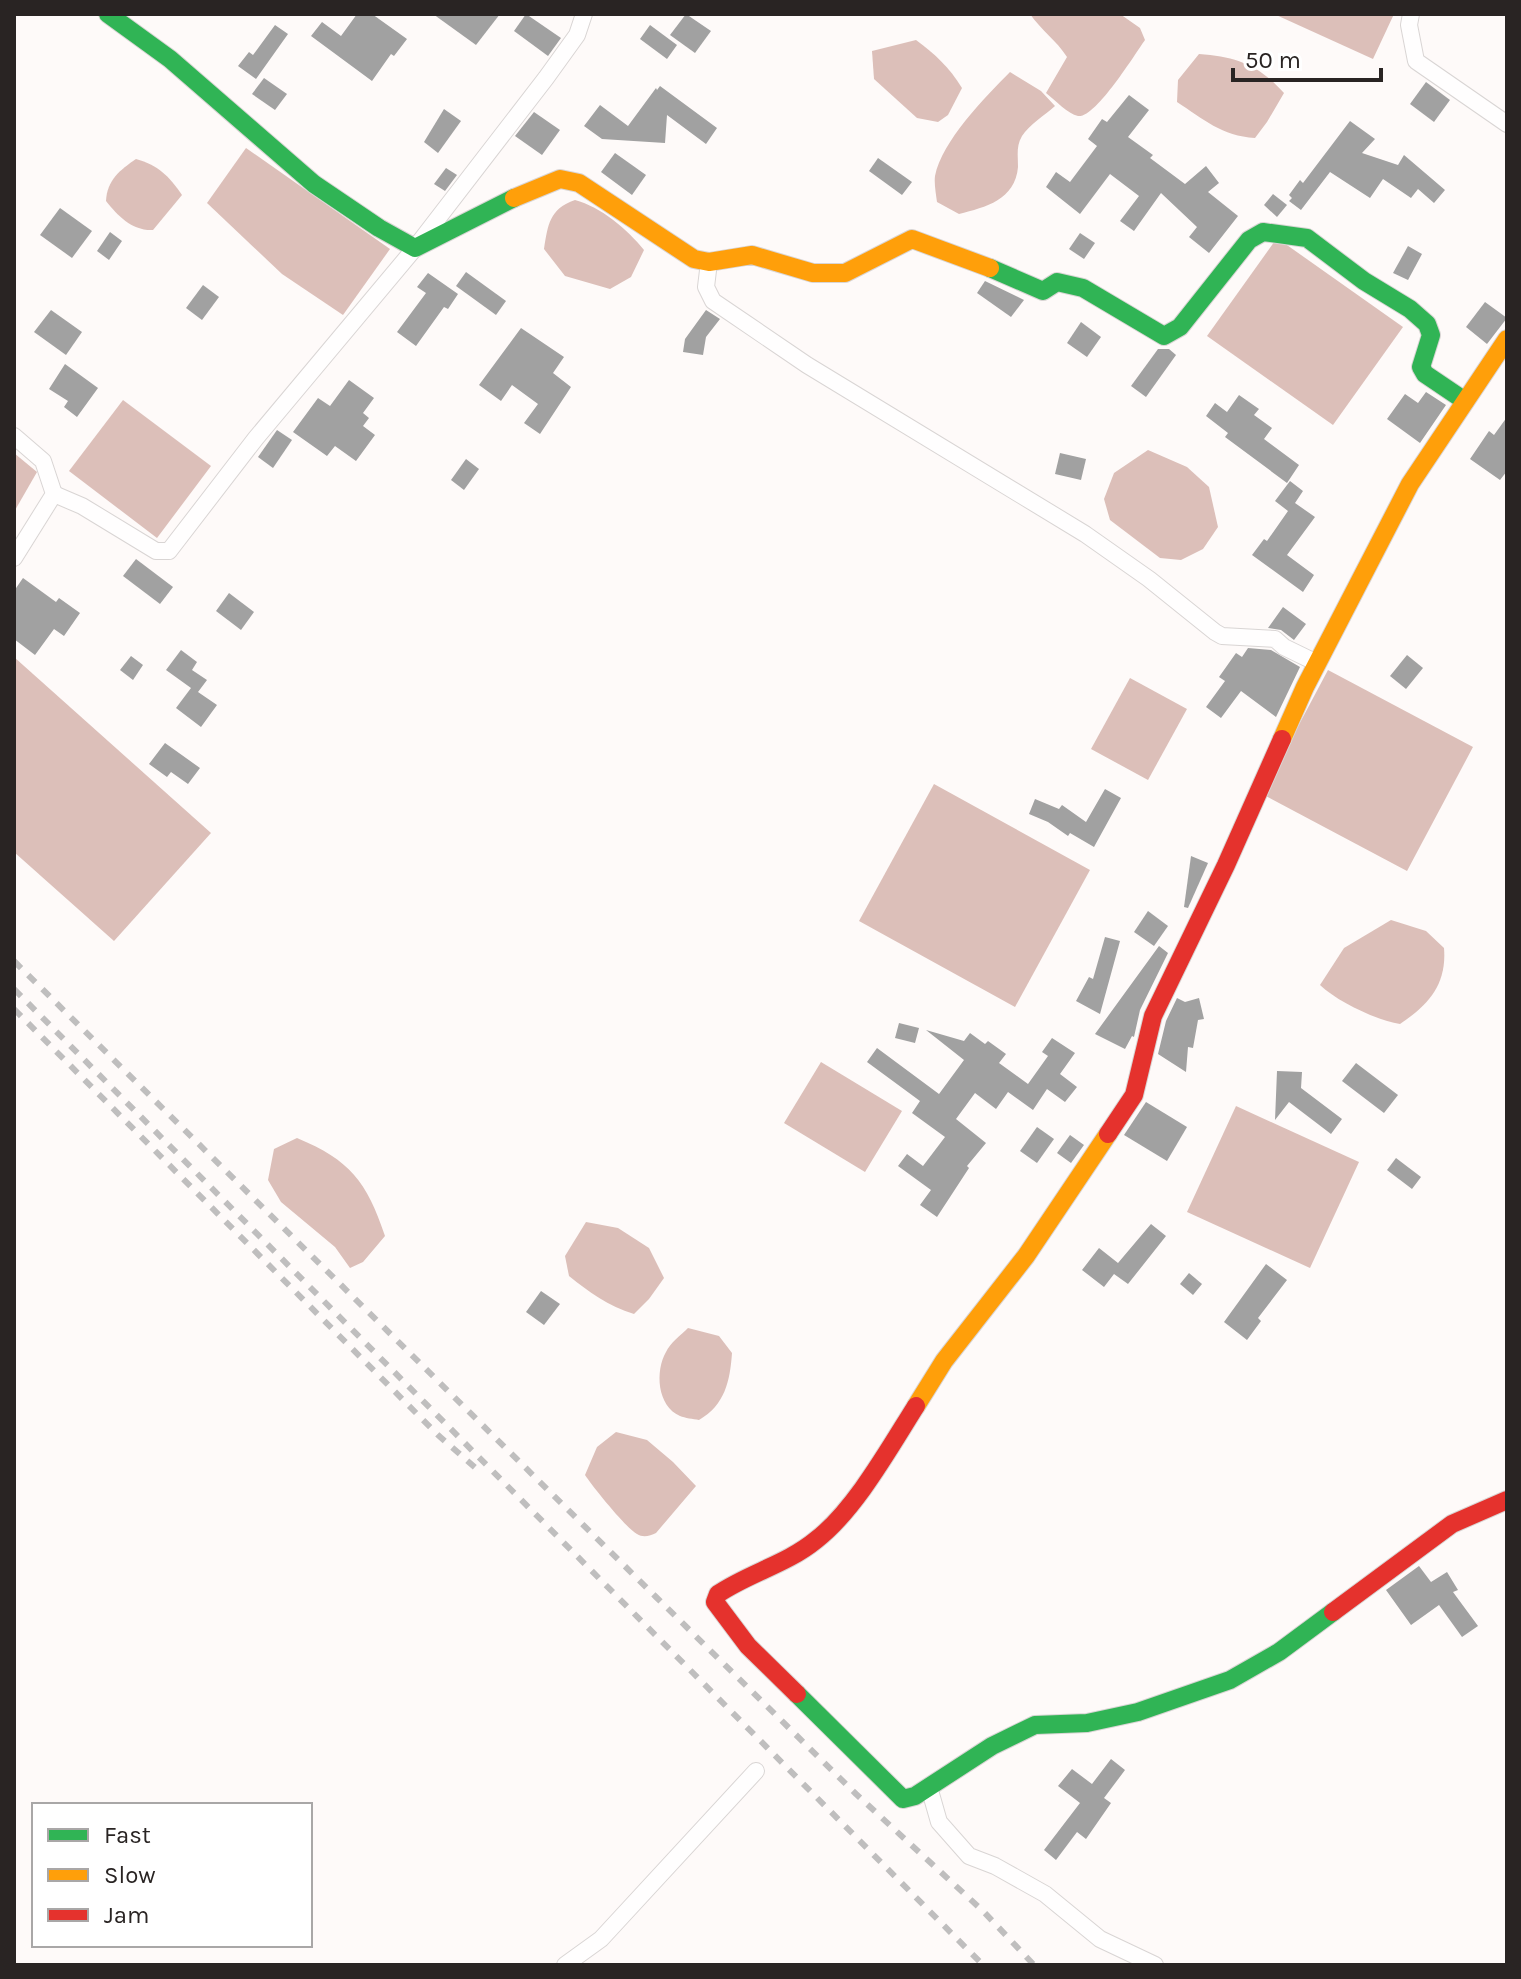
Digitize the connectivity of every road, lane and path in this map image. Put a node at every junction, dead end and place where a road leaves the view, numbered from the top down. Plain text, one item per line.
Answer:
1 (108, 14) edge
2 (584, 14) edge
3 (1411, 14) edge
4 (1507, 124) edge
5 (415, 248) junction
6 (709, 262) junction
7 (1507, 339) edge
8 (1465, 401) junction
9 (14, 436) edge
10 (54, 494) junction
11 (14, 558) edge
12 (1317, 663) junction
13 (1507, 1500) edge
14 (756, 1771) dead end
15 (929, 1787) junction
16 (565, 1965) edge
17 (1155, 1965) edge

1 - 5 street
2 - 5 street
3 - 4 street
5 - 6 street
5 - 10 street
6 - 8 street
6 - 12 street
7 - 8 street
8 - 12 street
9 - 10 street
10 - 11 street
12 - 15 street
13 - 15 street
14 - 16 street
15 - 17 street

